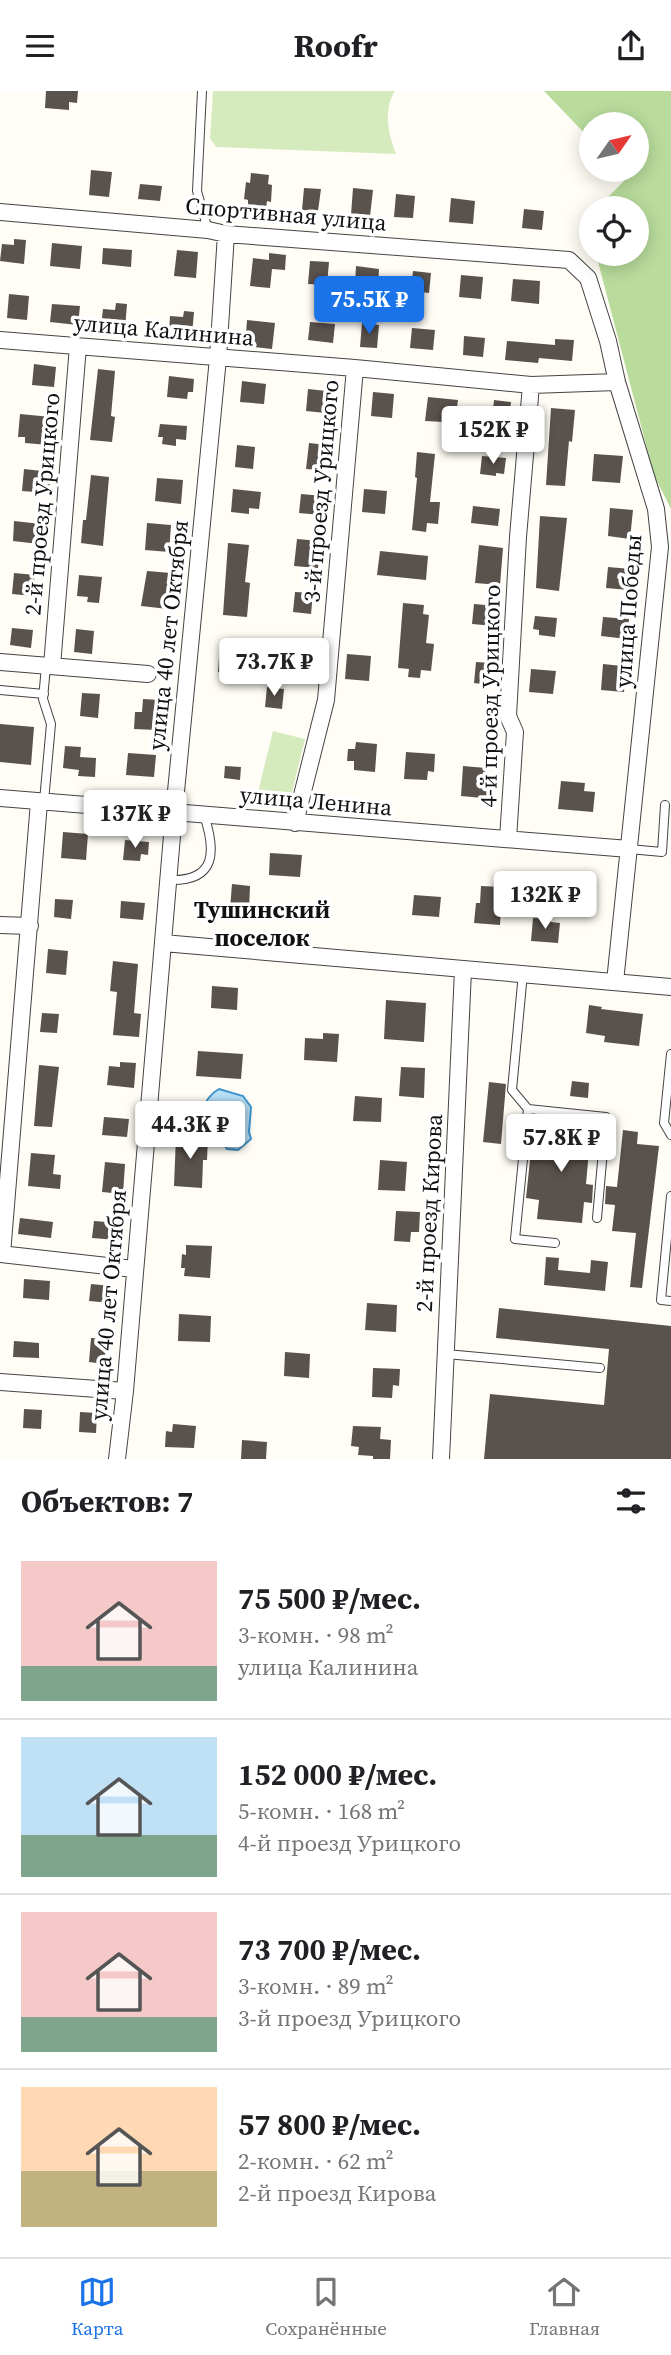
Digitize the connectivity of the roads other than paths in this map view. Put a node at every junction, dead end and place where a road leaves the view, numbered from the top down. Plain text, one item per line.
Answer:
1 (202, 91) edge
2 (0, 212) edge
3 (208, 230) junction
4 (226, 235) junction
5 (569, 260) joint
6 (0, 340) edge
7 (78, 346) junction
8 (218, 358) junction
9 (355, 368) junction
10 (617, 382) junction
11 (531, 385) junction
12 (0, 662) edge
13 (49, 666) junction
14 (148, 674) dead end
15 (0, 690) edge
16 (44, 694) junction
17 (0, 798) edge
18 (42, 802) junction
19 (665, 806) dead end
20 (174, 812) junction
21 (204, 815) junction
22 (295, 823) junction
23 (508, 839) junction
24 (629, 849) junction
25 (168, 880) junction
26 (0, 925) edge
27 (30, 926) junction
28 (163, 943) junction
29 (463, 970) junction
30 (523, 973) junction
31 (615, 982) junction
32 (671, 988) edge
33 (671, 1054) edge
34 (528, 1109) junction
35 (671, 1135) edge
36 (671, 1196) edge
37 (597, 1218) dead end
38 (555, 1243) dead end
39 (1, 1254) edge
40 (134, 1269) junction
41 (671, 1301) edge
42 (446, 1354) junction
43 (600, 1368) dead end
44 (0, 1382) edge
45 (125, 1391) junction
46 (117, 1459) edge
47 (441, 1459) edge

1 - 3 lane
2 - 3 street, Спортивная улица
3 - 4 street, Спортивная улица
4 - 5 street, Спортивная улица
4 - 8 street, улица 40 лет Октября
5 - 10 street, улица Победы
6 - 7 street, улица Калинина
7 - 8 street, улица Калинина
7 - 13 street, 2-й проезд Урицкого
8 - 9 street, улица Калинина
8 - 20 street, улица 40 лет Октября
9 - 11 street, улица Калинина
9 - 22 street, 3-й проезд Урицкого
10 - 11 street, улица Калинина
10 - 24 street, улица Победы
11 - 23 street, 4-й проезд Урицкого
12 - 13 street
13 - 14 street
13 - 16 lane
15 - 16 lane
16 - 18 lane
17 - 18 street, улица Ленина
18 - 20 street, улица Ленина
18 - 27 street
19 - 24 lane
20 - 21 street, улица Ленина
20 - 25 street, улица 40 лет Октября
21 - 22 street, улица Ленина
21 - 25 lane
22 - 23 street, улица Ленина
23 - 24 street, улица Ленина
24 - 31 street, улица Победы
25 - 28 street, улица 40 лет Октября
26 - 27 street
27 - 39 street
28 - 29 street
28 - 40 street, улица 40 лет Октября
29 - 30 street
29 - 42 street, 2-й проезд Кирова
30 - 31 street
30 - 34 lane
31 - 32 street
33 - 35 lane
34 - 37 lane
34 - 38 lane
36 - 41 lane
39 - 40 street
40 - 45 street, улица 40 лет Октября
42 - 43 lane
42 - 47 street, 2-й проезд Кирова
44 - 45 street
45 - 46 street, улица 40 лет Октября

